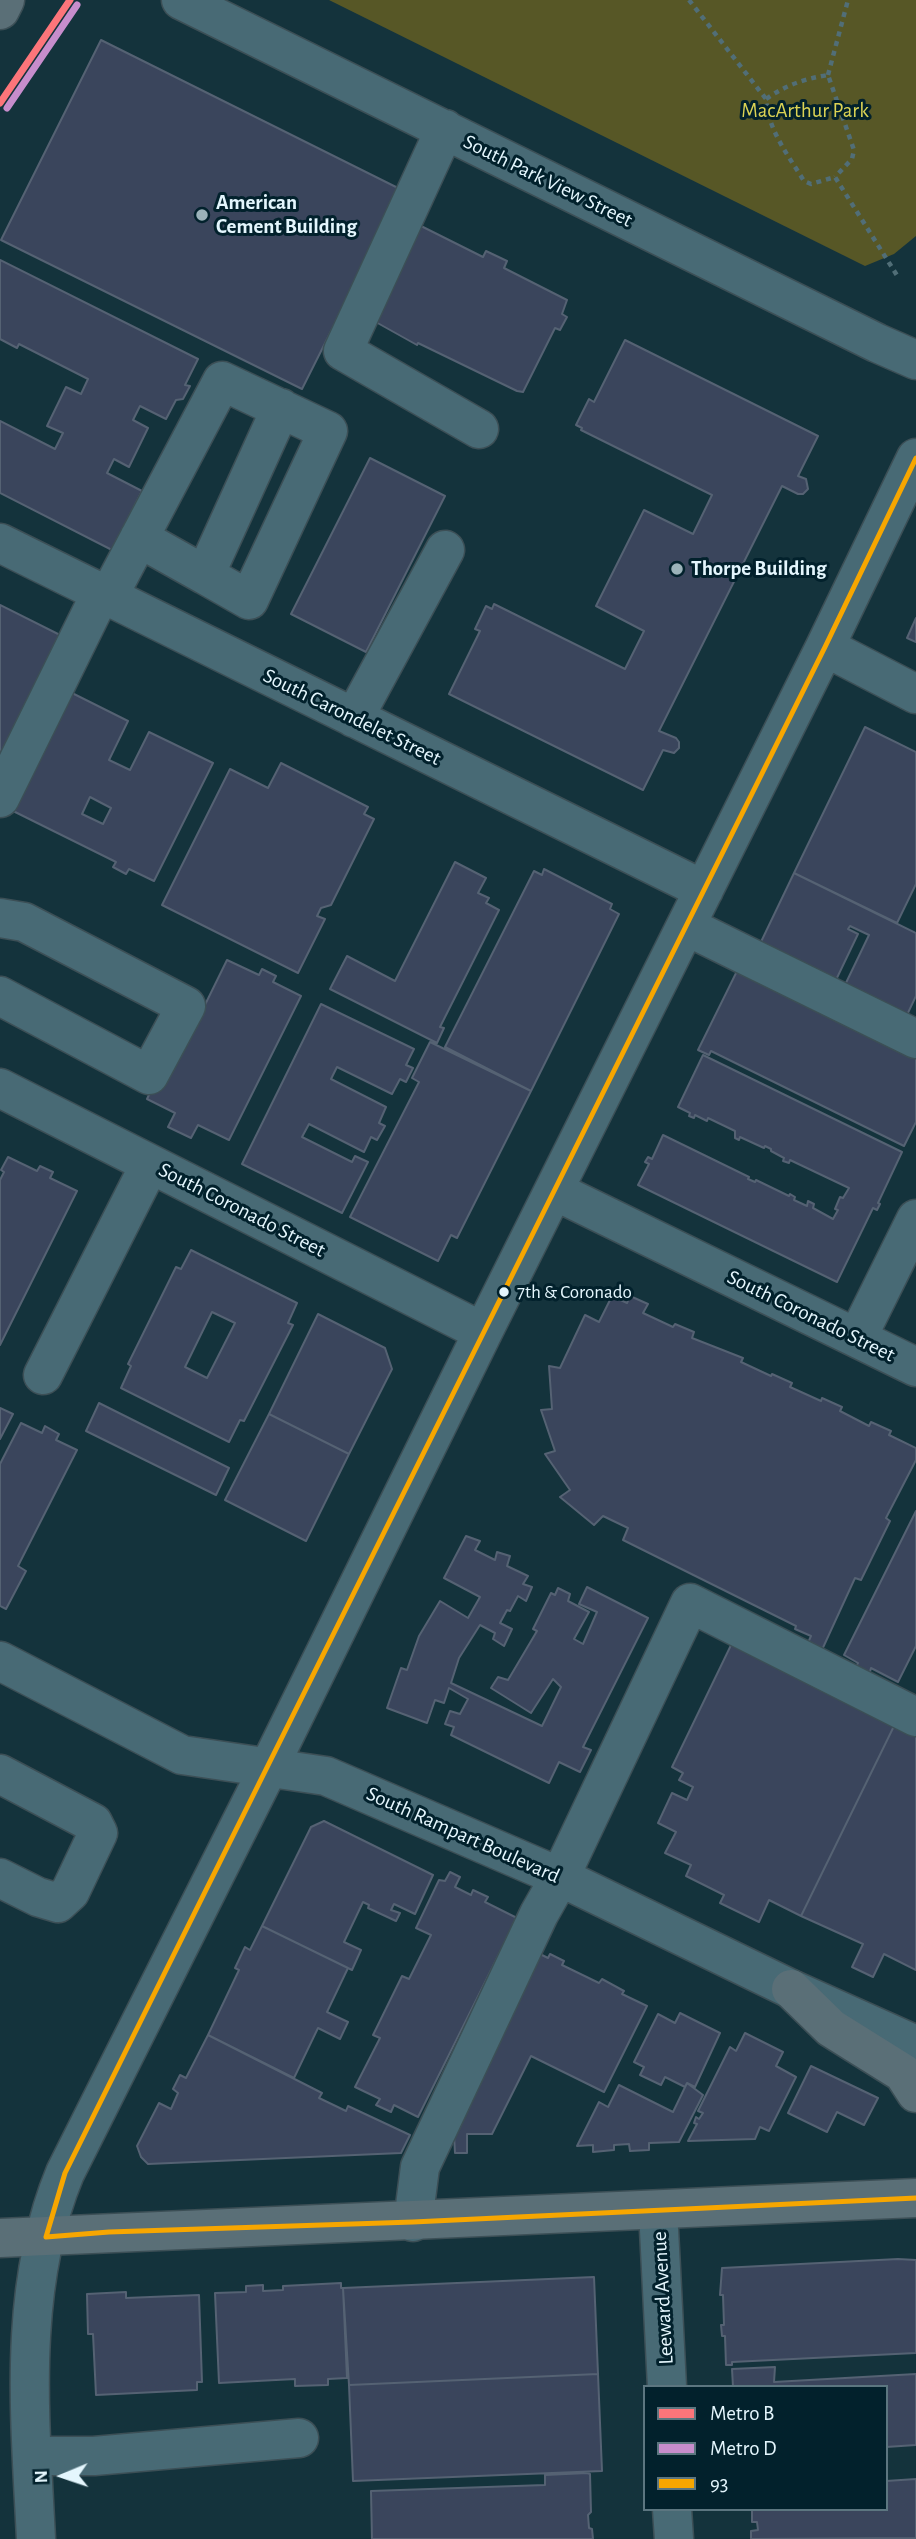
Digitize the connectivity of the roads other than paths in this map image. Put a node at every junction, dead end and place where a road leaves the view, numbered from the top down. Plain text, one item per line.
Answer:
1 (5, 0) edge
2 (181, 0) edge
3 (0, 10) edge
4 (445, 129) junction
5 (916, 360) edge
6 (281, 408) junction
7 (479, 429) dead end
8 (916, 458) edge
9 (139, 538) junction
10 (0, 543) edge
11 (445, 550) dead end
12 (205, 575) junction
13 (105, 595) junction
14 (825, 647) junction
15 (916, 694) edge
16 (354, 718) junction
17 (0, 798) edge
18 (704, 890) junction
19 (0, 918) edge
20 (686, 926) junction
21 (0, 996) edge
22 (916, 1039) edge
23 (0, 1088) edge
24 (150, 1164) junction
25 (555, 1191) junction
26 (916, 1219) edge
27 (483, 1332) junction
28 (857, 1338) junction
29 (916, 1367) edge
30 (43, 1375) dead end
31 (0, 1661) edge
32 (916, 1717) edge
33 (268, 1769) junction
34 (0, 1774) edge
35 (559, 1877) junction
36 (0, 1878) edge
37 (791, 1989) junction
38 (916, 2045) edge
39 (916, 2093) edge
40 (916, 2198) edge
41 (658, 2210) junction
42 (413, 2222) junction
43 (46, 2237) junction
44 (0, 2238) edge
45 (667, 2385) edge
46 (299, 2438) dead end
47 (32, 2456) junction
48 (672, 2511) edge
49 (36, 2539) edge
50 (674, 2539) edge

1 - 3 main road
2 - 4 street, South Park View Street
4 - 5 street, South Park View Street
4 - 7 street
6 - 9 street
6 - 12 street
6 - 12 street
8 - 14 street
9 - 12 street
9 - 13 street
10 - 13 street, South Carondelet Street
11 - 16 street
13 - 16 street, South Carondelet Street
13 - 17 street
14 - 15 street
14 - 18 street
16 - 18 street, South Carondelet Street
18 - 20 street
19 - 21 street
20 - 22 street
20 - 25 street
23 - 24 street, South Coronado Street
24 - 27 street, South Coronado Street
24 - 30 street
25 - 27 street
25 - 28 street, South Coronado Street
26 - 28 street
27 - 33 street
28 - 29 street, South Coronado Street
31 - 33 street, South Rampart Boulevard
32 - 35 street
33 - 35 street, South Rampart Boulevard
33 - 43 street
34 - 36 street
35 - 37 street, South Rampart Boulevard
35 - 42 street
37 - 38 street, South Rampart Boulevard
37 - 39 main road
40 - 41 main road
41 - 42 main road
41 - 45 street, Leeward Avenue
42 - 43 main road
43 - 44 main road
43 - 47 street
46 - 47 street
47 - 49 street
48 - 50 street

